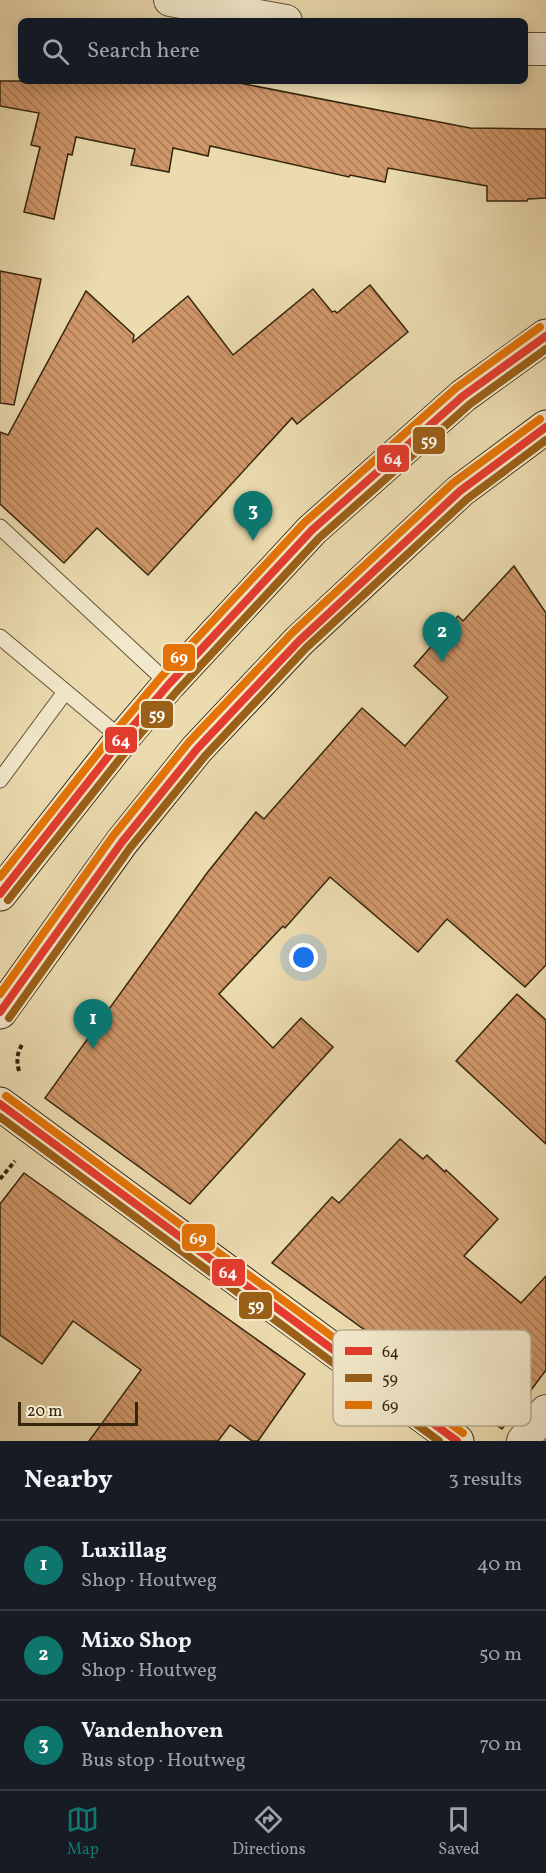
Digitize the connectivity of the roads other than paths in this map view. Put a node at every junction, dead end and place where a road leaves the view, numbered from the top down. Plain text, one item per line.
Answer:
1 (170, 0) edge
2 (269, 18) edge
3 (528, 49) edge
4 (546, 49) edge
5 (546, 336) edge
6 (546, 427) edge
7 (0, 527) edge
8 (0, 637) edge
9 (169, 684) junction
10 (65, 692) junction
11 (122, 740) junction
12 (0, 780) edge
13 (0, 894) edge
14 (0, 1012) edge
15 (0, 1104) edge
16 (333, 1350) edge
17 (546, 1411) edge
18 (437, 1426) edge
19 (457, 1441) edge
20 (523, 1441) edge

1 - 2 street
3 - 4 street
5 - 9 main road
6 - 14 main road
7 - 9 lane
8 - 10 lane
9 - 11 main road
10 - 11 lane
10 - 12 lane
11 - 13 main road
15 - 16 main road
17 - 20 street
18 - 19 main road

